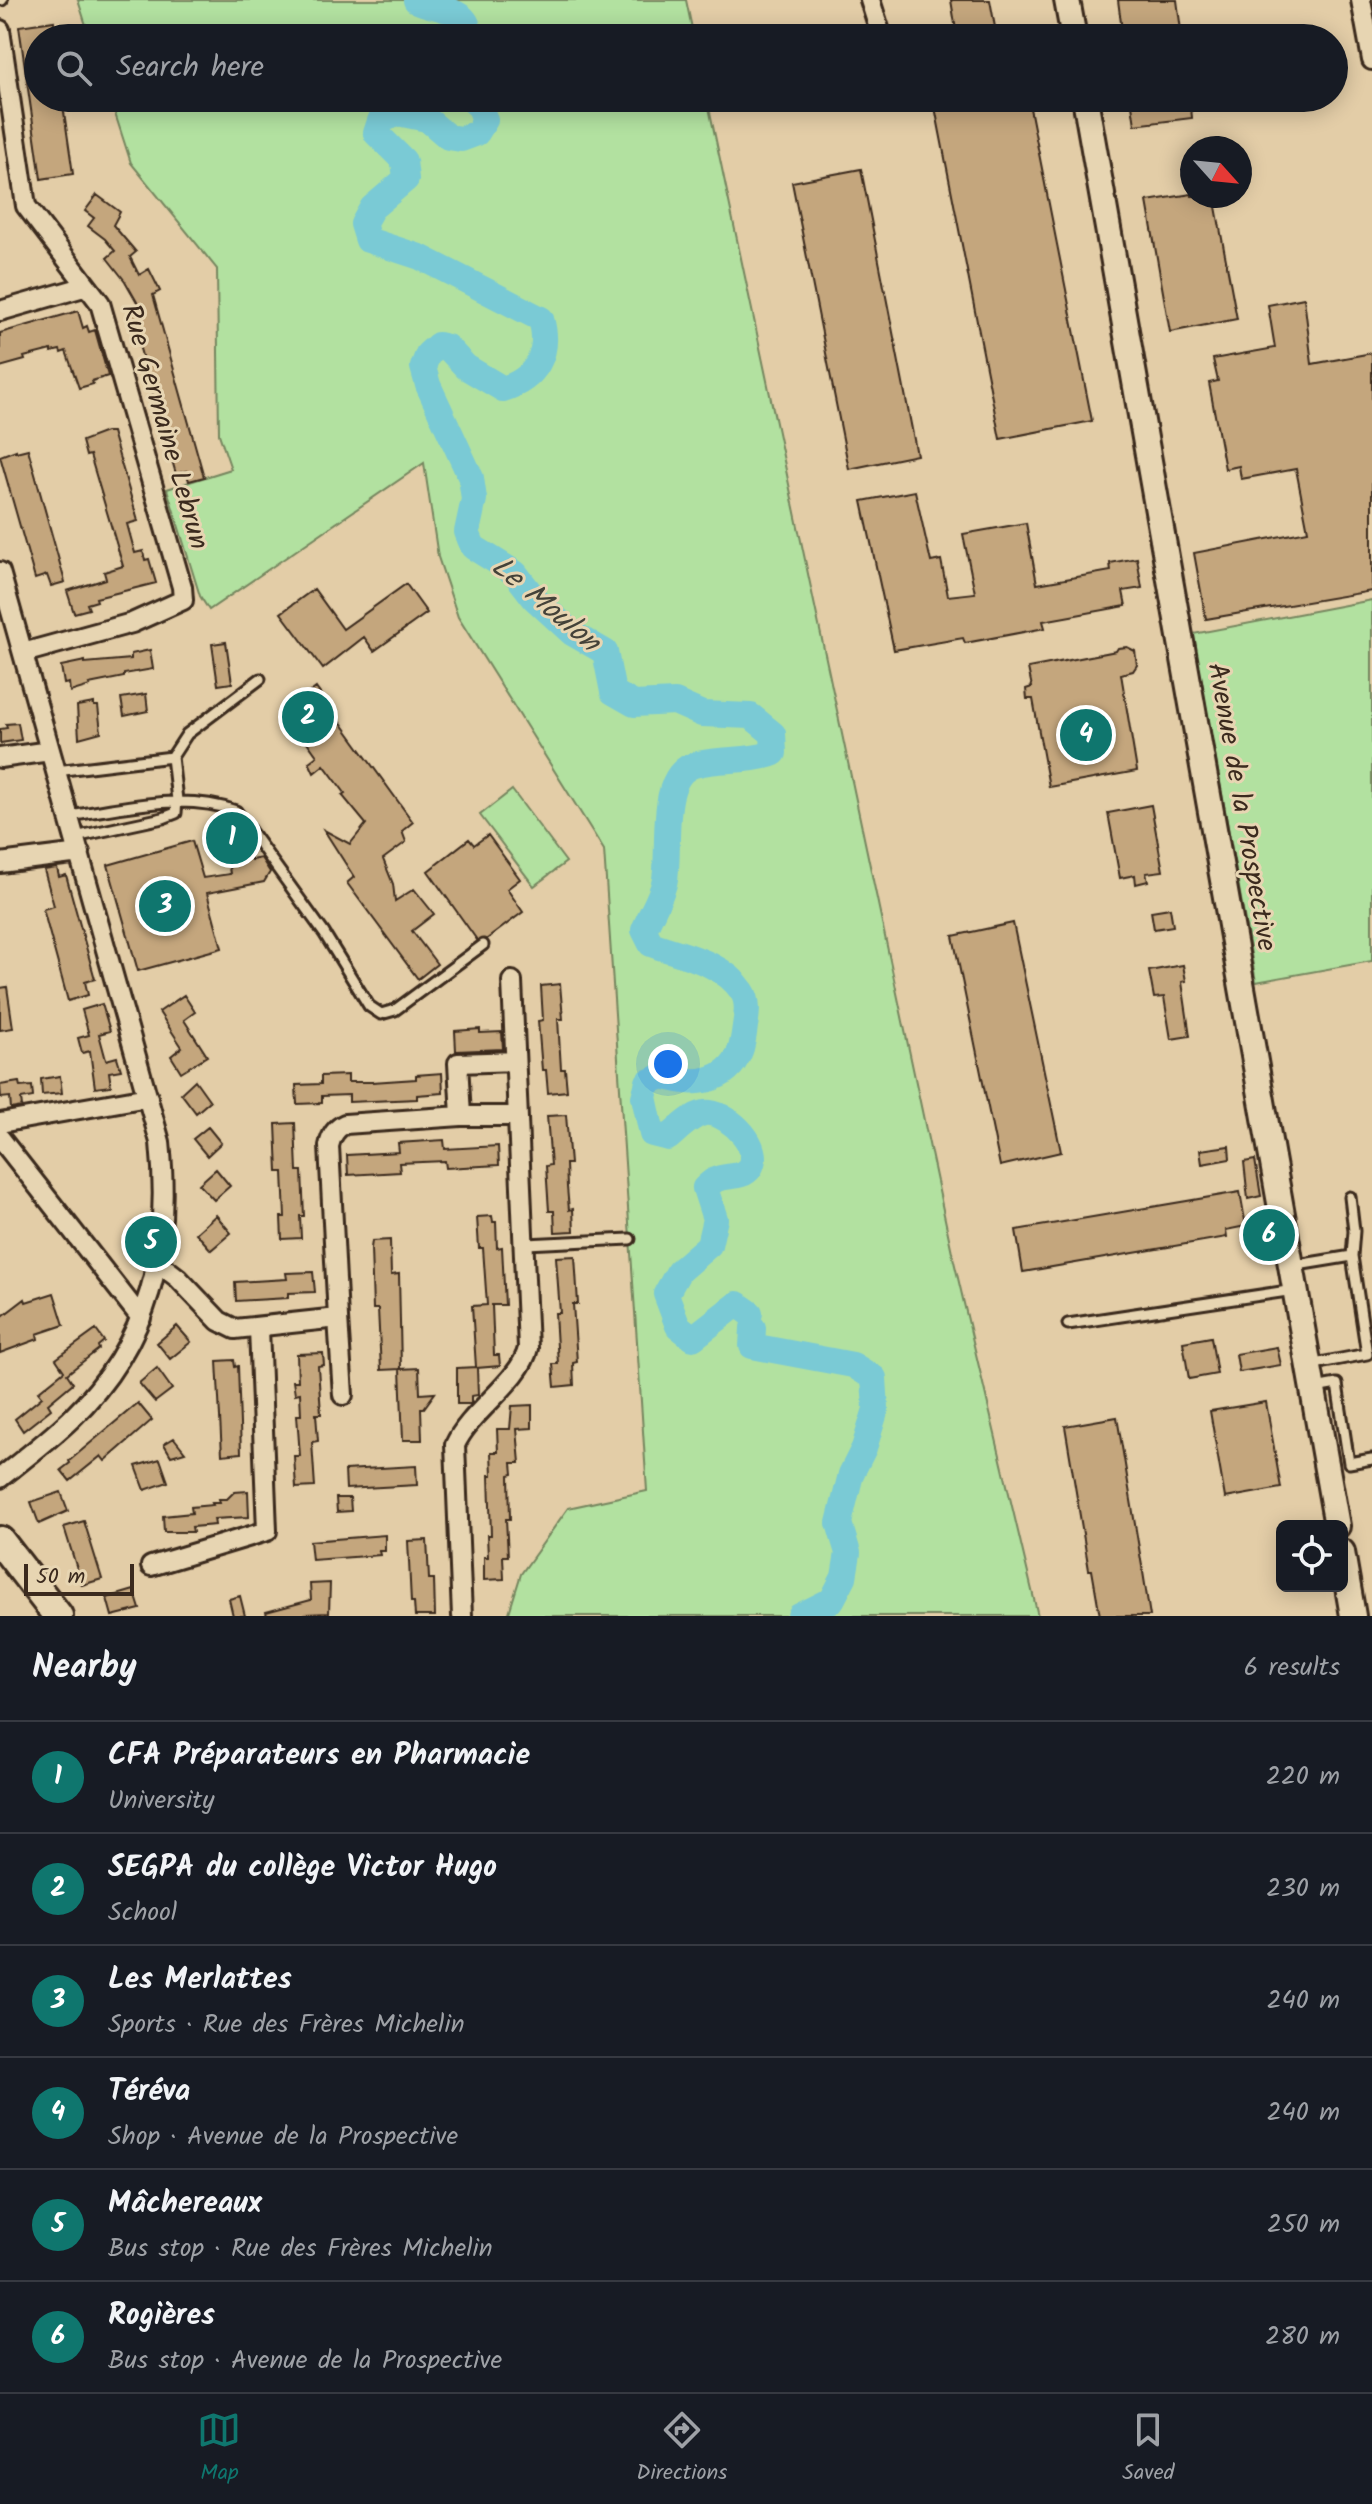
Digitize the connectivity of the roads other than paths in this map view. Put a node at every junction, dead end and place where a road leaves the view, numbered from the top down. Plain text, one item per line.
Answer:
1 (870, 0) edge
2 (1067, 0) edge
3 (1361, 0) edge
4 (878, 24) edge
5 (1071, 24) edge
6 (0, 30) edge
7 (1372, 60) edge
8 (1087, 112) edge
9 (87, 286) junction
10 (0, 311) edge
11 (0, 572) edge
12 (23, 653) junction
13 (260, 679) dead end
14 (50, 751) junction
15 (172, 757) junction
16 (0, 758) edge
17 (56, 771) junction
18 (177, 800) junction
19 (69, 816) junction
20 (77, 845) junction
21 (0, 863) edge
22 (483, 945) dead end
23 (512, 981) dead end
24 (515, 1061) junction
25 (148, 1097) junction
26 (461, 1116) junction
27 (516, 1116) junction
28 (0, 1123) edge
29 (0, 1138) edge
30 (1350, 1197) dead end
31 (630, 1239) dead end
32 (526, 1244) junction
33 (1352, 1256) junction
34 (157, 1262) junction
35 (1294, 1278) junction
36 (141, 1318) junction
37 (338, 1318) junction
38 (1068, 1324) dead end
39 (259, 1328) junction
40 (1311, 1376) junction
41 (343, 1395) dead end
42 (1372, 1459) edge
43 (0, 1478) edge
44 (1336, 1520) edge
45 (0, 1541) edge
46 (0, 1561) edge
47 (151, 1566) dead end
48 (1348, 1587) edge
49 (42, 1616) edge
50 (58, 1616) edge
51 (462, 1616) edge
52 (1353, 1616) edge

1 - 4 street
2 - 5 main road
3 - 7 street
6 - 9 street, Rue Germaine Lebrun
8 - 35 main road, Avenue de la Prospective
9 - 10 street
9 - 12 street, Rue Germaine Lebrun
11 - 12 street
12 - 14 street
13 - 15 lane
14 - 16 street
14 - 17 street
15 - 17 lane
15 - 18 lane
17 - 19 street
18 - 19 lane
18 - 20 lane
18 - 22 lane
19 - 20 street
20 - 21 street
20 - 25 street
23 - 24 street
24 - 26 street
24 - 27 street
25 - 28 street
25 - 34 street
26 - 27 street
26 - 37 street
27 - 32 street
29 - 36 street
30 - 33 lane
31 - 32 lane
32 - 51 street
33 - 35 lane
33 - 40 lane
34 - 36 street
34 - 39 street
35 - 38 lane
35 - 40 main road, Avenue de la Prospective
36 - 43 street
37 - 39 street
37 - 41 street
39 - 47 street
40 - 42 lane
40 - 44 main road, Avenue de la Prospective
45 - 50 main road
46 - 49 main road
48 - 52 main road

